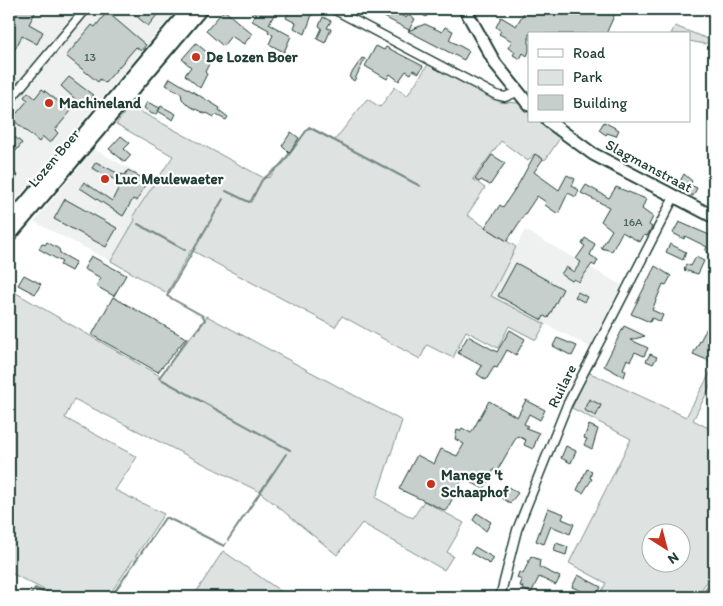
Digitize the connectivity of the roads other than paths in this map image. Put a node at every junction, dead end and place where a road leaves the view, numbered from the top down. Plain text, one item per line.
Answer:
1 (86, 9) edge
2 (190, 9) edge
3 (201, 9) edge
4 (334, 9) edge
5 (465, 9) edge
6 (517, 92) junction
7 (9, 101) edge
8 (528, 104) edge
9 (549, 122) edge
10 (674, 197) junction
11 (714, 217) edge
12 (9, 223) edge
13 (9, 236) edge
14 (500, 597) edge

1 - 7 street
2 - 12 main road, Lozen Boer
3 - 13 main road, Lozen Boer
4 - 6 street
5 - 6 main road
6 - 8 main road
9 - 10 main road, Slagmanstraat
10 - 11 main road, Slagmanstraat
10 - 14 street, Ruilare

